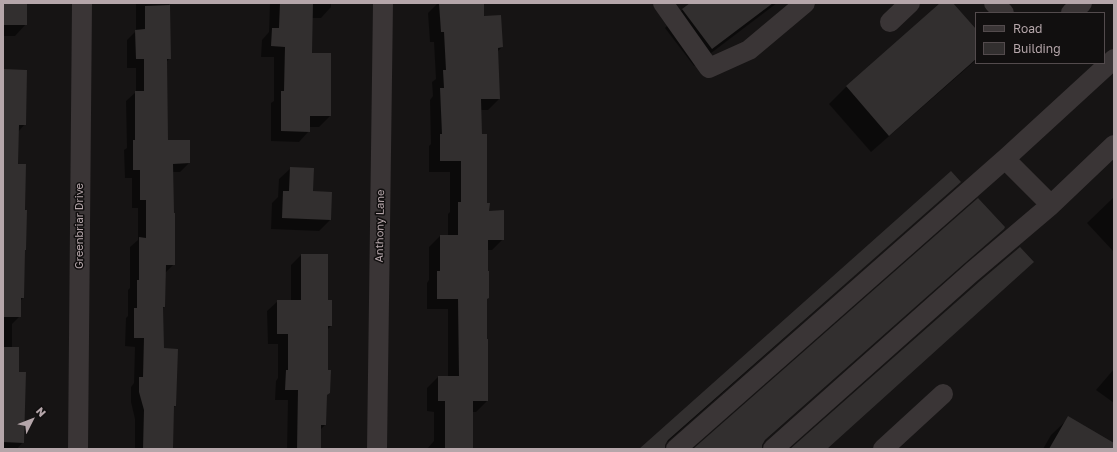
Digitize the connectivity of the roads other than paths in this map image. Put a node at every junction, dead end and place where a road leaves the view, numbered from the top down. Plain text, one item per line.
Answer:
1 (82, 3) edge
2 (383, 3) edge
3 (662, 3) edge
4 (805, 3) edge
5 (910, 3) edge
6 (994, 3) edge
7 (1082, 3) edge
8 (1003, 12) edge
9 (1072, 12) edge
10 (890, 22) dead end
11 (1114, 59) edge
12 (1114, 145) edge
13 (1005, 159) junction
14 (1051, 205) junction
15 (943, 394) dead end
16 (78, 449) edge
17 (377, 449) edge
18 (676, 449) edge
19 (773, 449) edge
20 (883, 449) edge

1 - 16 street, Greenbriar Drive
2 - 17 street, Anthony Lane
3 - 4 street
5 - 10 street
6 - 8 street
7 - 9 street
11 - 13 street
12 - 14 street
13 - 14 street
13 - 18 street
14 - 19 street
15 - 20 street

